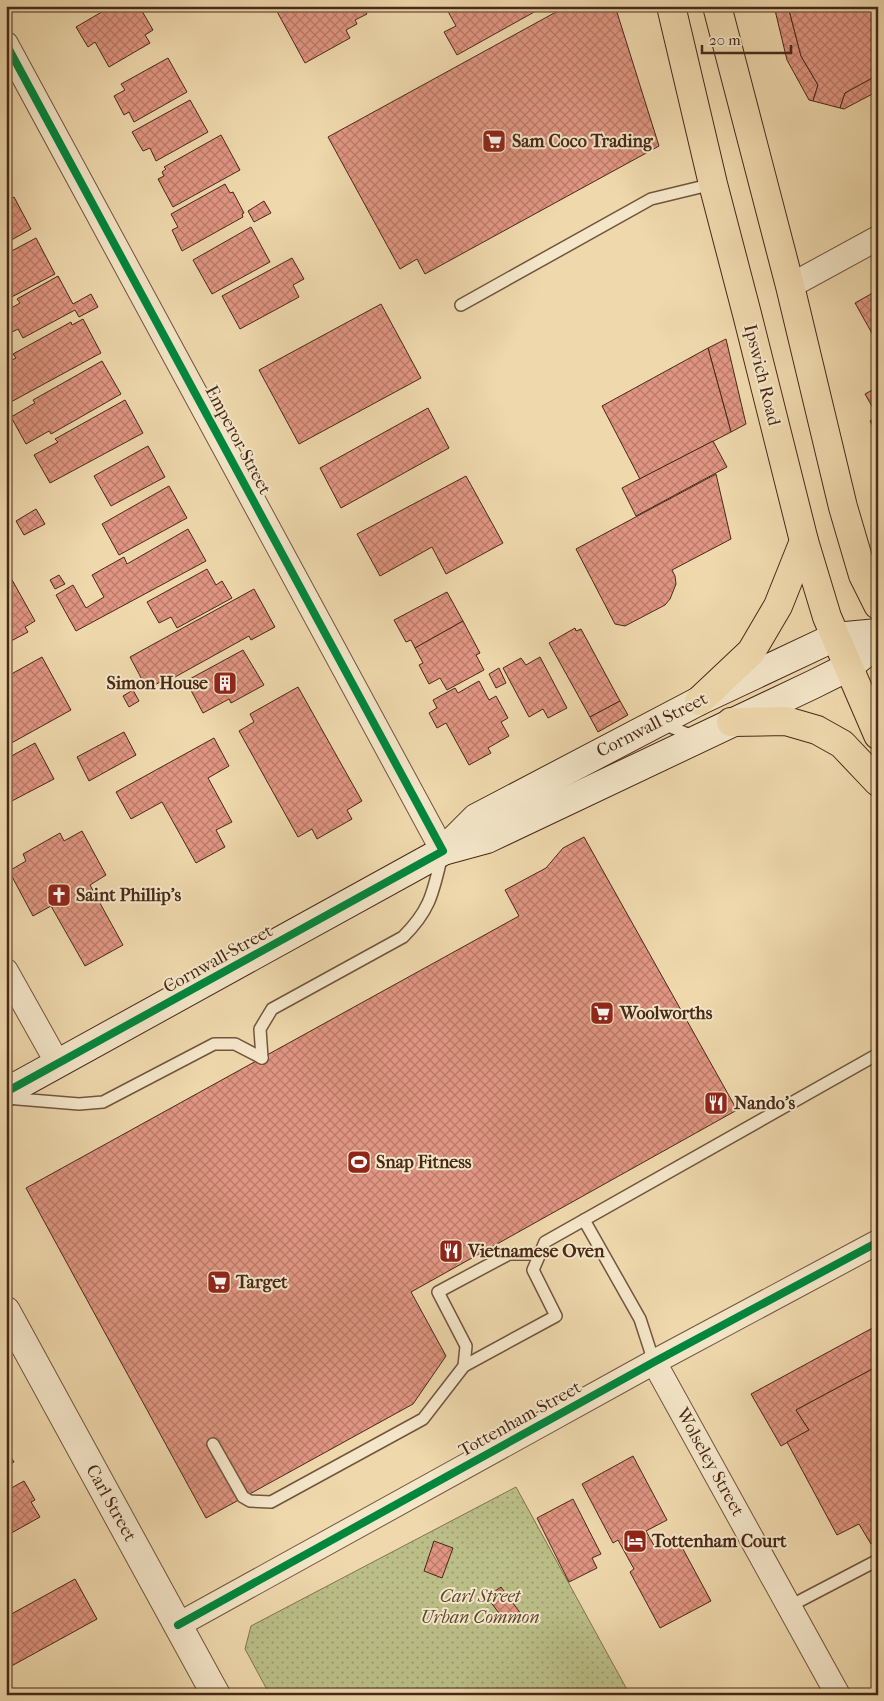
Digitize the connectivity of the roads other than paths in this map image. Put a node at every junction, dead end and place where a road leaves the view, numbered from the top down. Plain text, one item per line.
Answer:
1 (671, 6) edge
2 (717, 6) edge
3 (6, 44) edge
4 (713, 184) junction
5 (878, 238) edge
6 (790, 286) junction
7 (461, 305) dead end
8 (804, 541) junction
9 (878, 605) edge
10 (878, 633) edge
11 (835, 637) junction
12 (878, 643) edge
13 (848, 667) junction
14 (699, 701) junction
15 (658, 722) junction
16 (732, 722) junction
17 (878, 735) edge
18 (698, 739) junction
19 (878, 782) edge
20 (443, 851) junction
21 (6, 971) edge
22 (878, 1054) edge
23 (58, 1064) junction
24 (6, 1092) edge
25 (6, 1098) edge
26 (584, 1220) junction
27 (878, 1242) edge
28 (540, 1254) junction
29 (6, 1311) edge
30 (654, 1362) junction
31 (464, 1366) junction
32 (213, 1444) dead end
33 (878, 1560) edge
34 (790, 1606) junction
35 (178, 1625) junction
36 (216, 1695) edge
37 (838, 1695) edge

1 - 4 highway, Ipswich Road
2 - 6 highway
3 - 20 street, Emperor Street
4 - 7 lane
4 - 8 highway, Ipswich Road
5 - 6 street
6 - 9 highway
8 - 11 highway, Ipswich Road
8 - 14 highway
10 - 11 main road, Cornwall Street
11 - 13 highway, Ipswich Road
11 - 14 main road, Cornwall Street
12 - 13 main road, Cornwall Street
13 - 16 main road, Cornwall Street
13 - 17 highway, Ipswich Road
14 - 15 main road, Cornwall Street
15 - 18 lane
15 - 20 main road, Cornwall Street
16 - 18 main road, Cornwall Street
16 - 19 highway
18 - 20 main road, Cornwall Street
20 - 23 main road, Cornwall Street
20 - 25 lane
21 - 23 street
22 - 26 lane
23 - 24 main road, Cornwall Street
26 - 28 lane
26 - 30 lane
27 - 30 street, Tottenham Street
28 - 31 lane
28 - 31 lane
29 - 35 main road, Carl Street
30 - 34 street, Wolseley Street
30 - 35 street, Tottenham Street
31 - 32 lane
33 - 34 lane
34 - 37 street, Wolseley Street
35 - 36 main road, Carl Street

